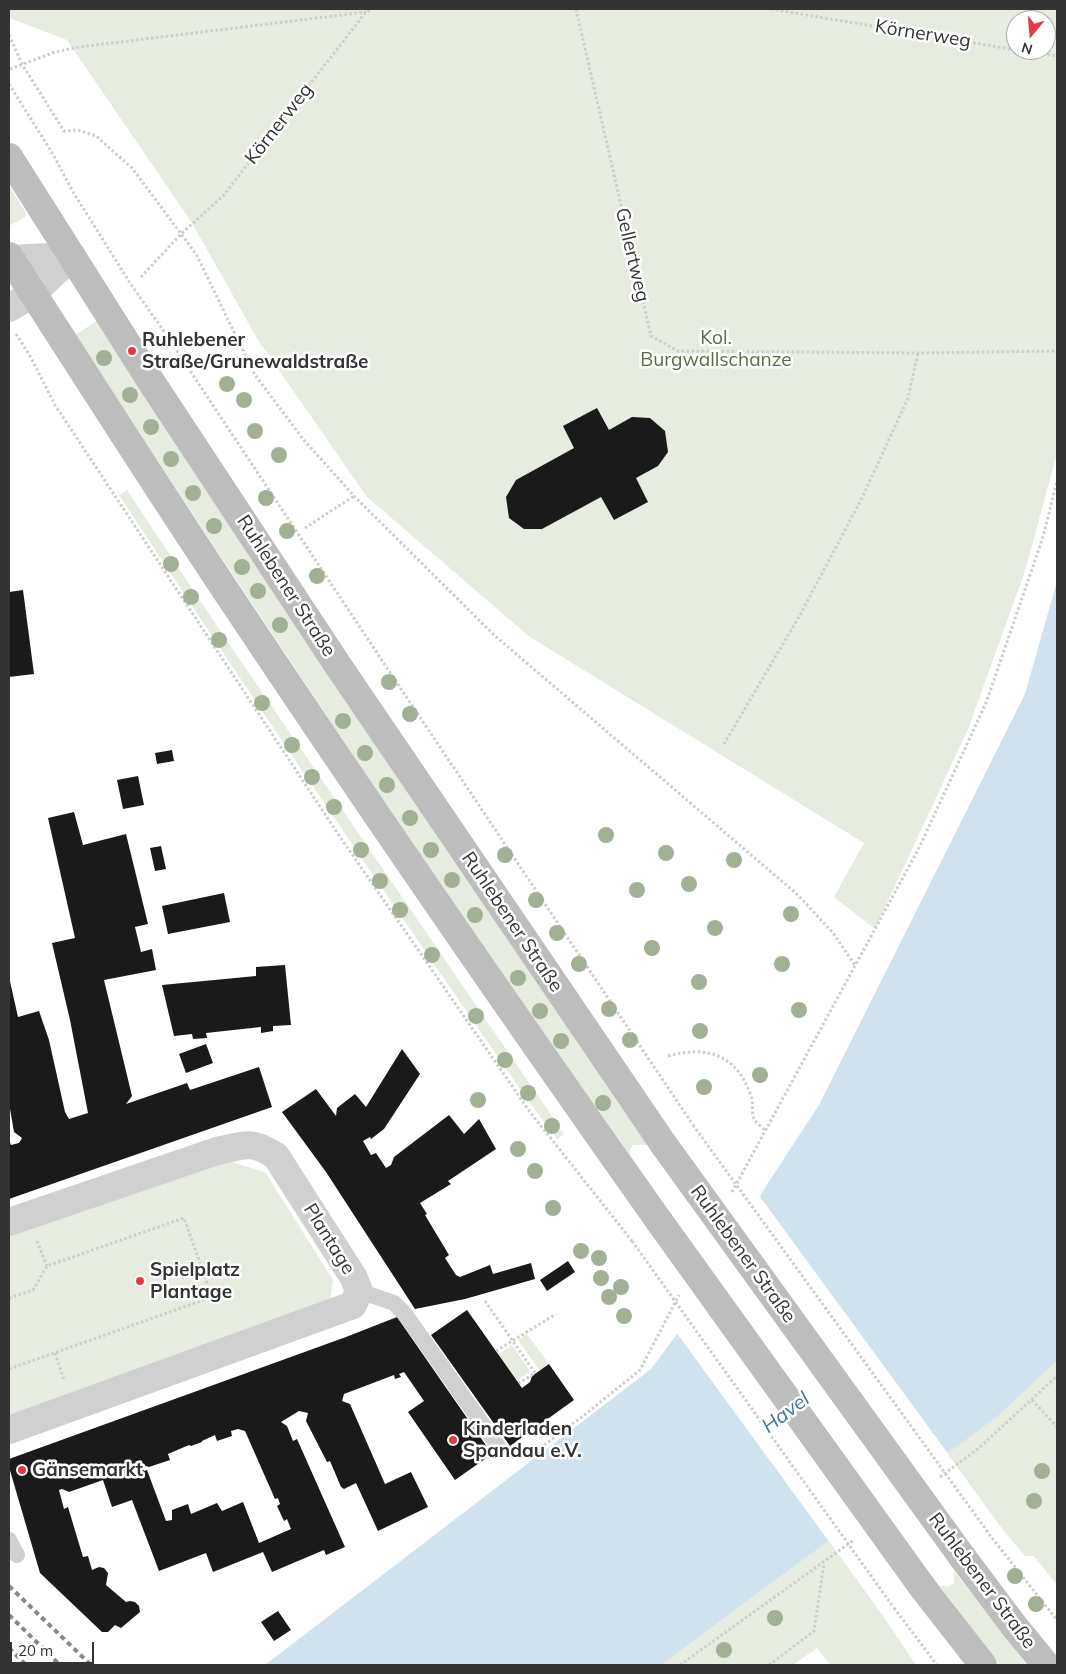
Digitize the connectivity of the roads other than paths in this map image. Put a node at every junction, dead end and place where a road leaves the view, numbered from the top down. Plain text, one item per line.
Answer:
1 (9, 157) edge
2 (72, 256) junction
3 (9, 258) edge
4 (32, 294) junction
5 (11, 320) edge
6 (9, 1222) edge
7 (359, 1291) junction
8 (9, 1430) edge
9 (502, 1452) road end
10 (9, 1540) edge
11 (17, 1555) dead end
12 (983, 1665) edge
13 (1046, 1665) edge

1 - 2 main road, Ruhlebener Straße
2 - 3 street
2 - 4 street
2 - 13 main road, Ruhlebener Straße, bridge
3 - 4 main road
4 - 5 street
4 - 12 main road, bridge
6 - 7 street, Plantage
7 - 8 street, Plantage
7 - 9 lane
10 - 11 lane

